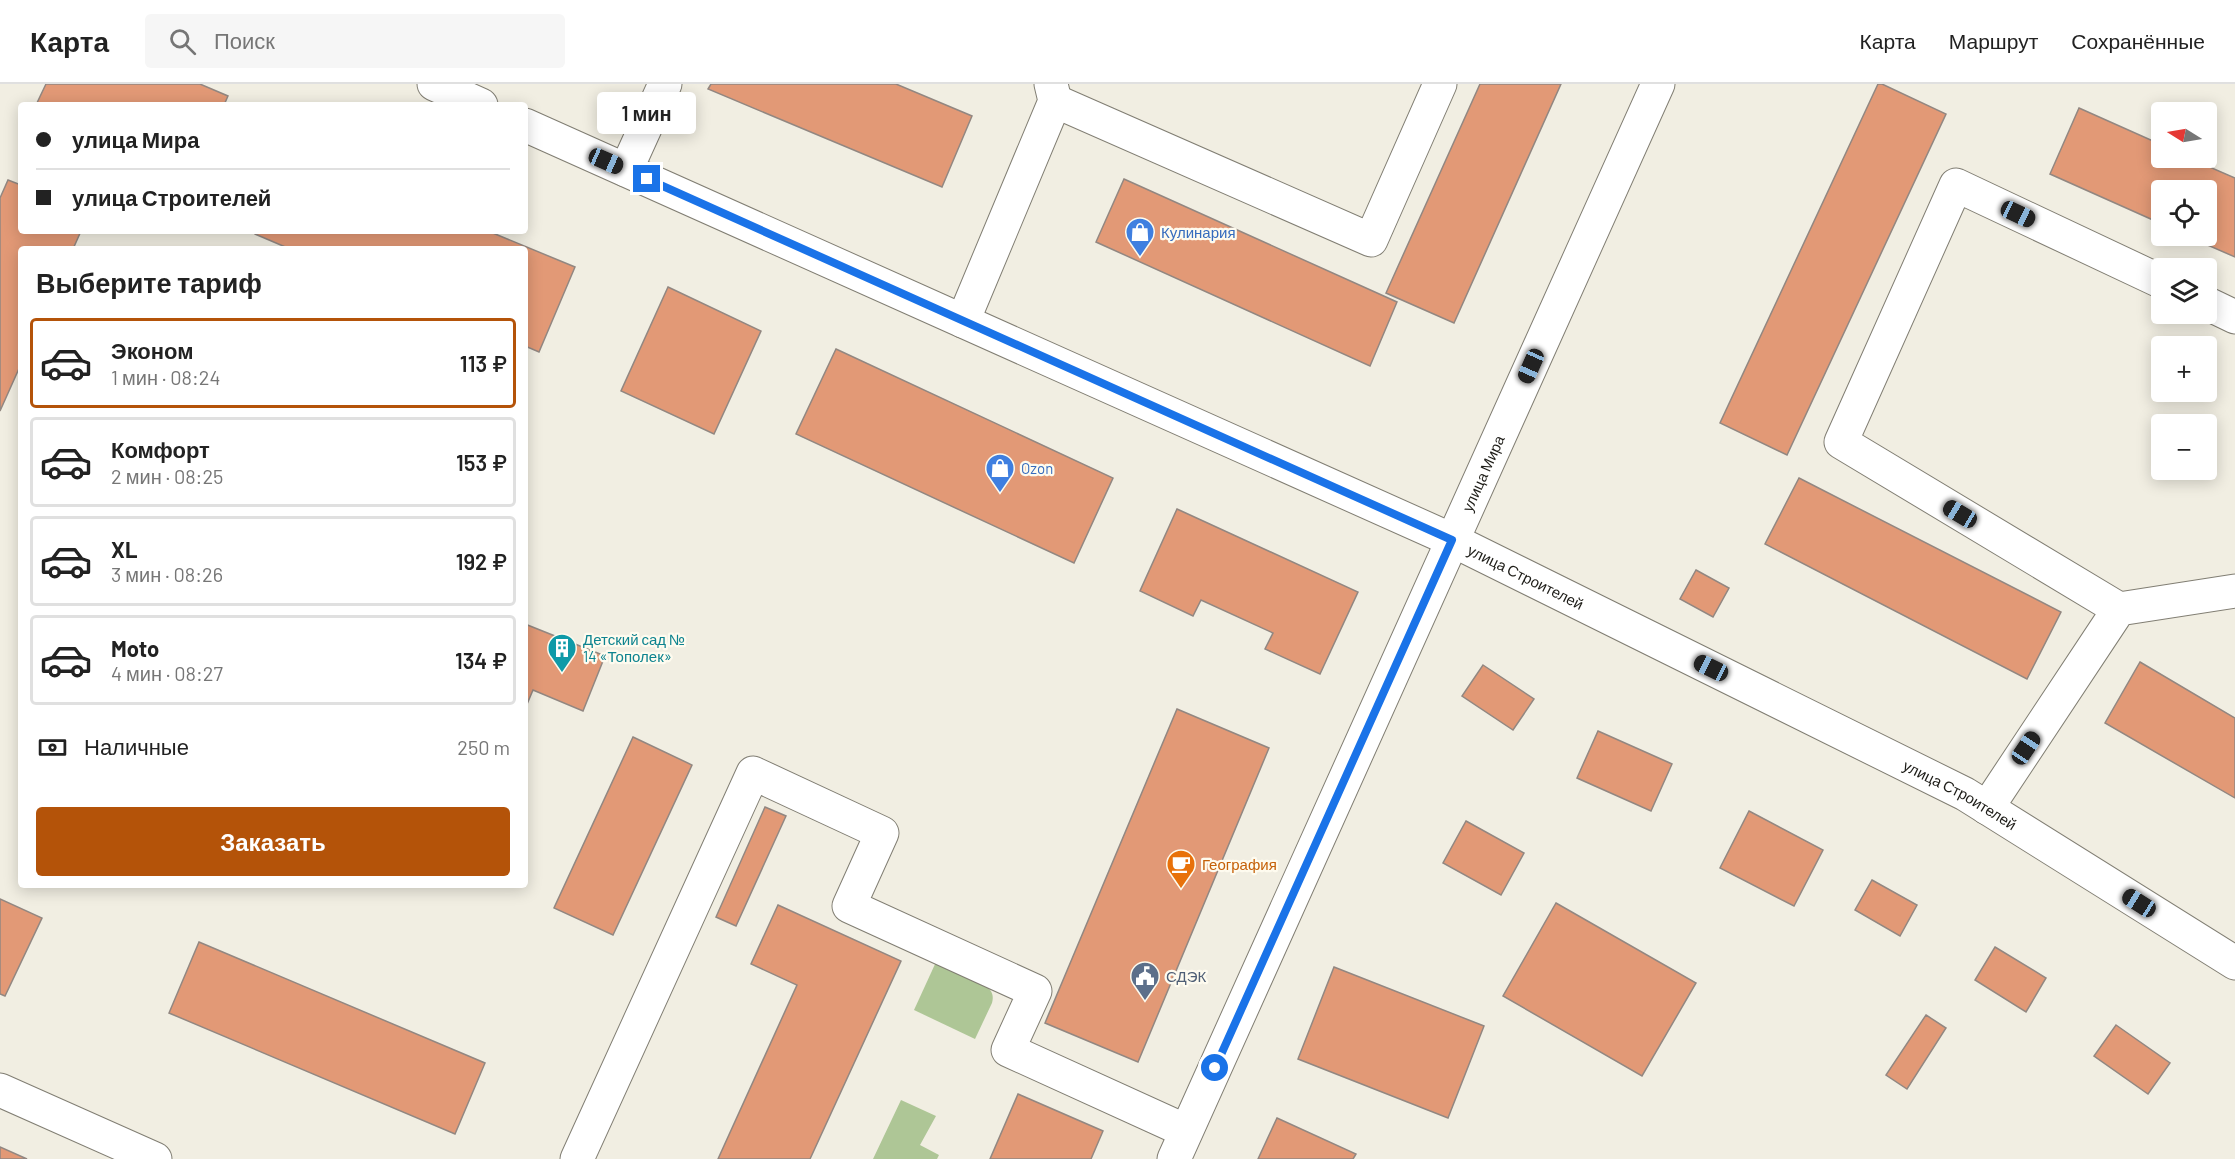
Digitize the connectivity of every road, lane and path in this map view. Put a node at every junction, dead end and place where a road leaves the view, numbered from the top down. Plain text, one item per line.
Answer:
1 (434, 84) edge
2 (665, 84) edge
3 (1440, 84) edge
4 (1658, 84) edge
5 (1053, 93) edge
6 (474, 102) edge
7 (528, 126) edge
8 (626, 170) junction
9 (2151, 277) edge
10 (2217, 308) edge
11 (2235, 317) edge
12 (963, 321) junction
13 (1452, 540) junction
14 (2235, 591) edge
15 (2119, 609) junction
16 (1987, 808) junction
17 (2235, 963) edge
18 (0, 1090) edge
19 (1180, 1145) edge
20 (155, 1159) edge
21 (577, 1159) edge

1 - 6 street
2 - 8 street
3 - 5 street
4 - 13 street, улица Мира
5 - 12 street
7 - 8 street, улица Строителей
8 - 12 street, улица Строителей
9 - 15 street
10 - 11 street
12 - 13 street, улица Строителей
13 - 16 street, улица Строителей
13 - 19 street, улица Мира
14 - 15 street
15 - 16 street
16 - 17 street, улица Строителей
18 - 20 street
19 - 21 street

